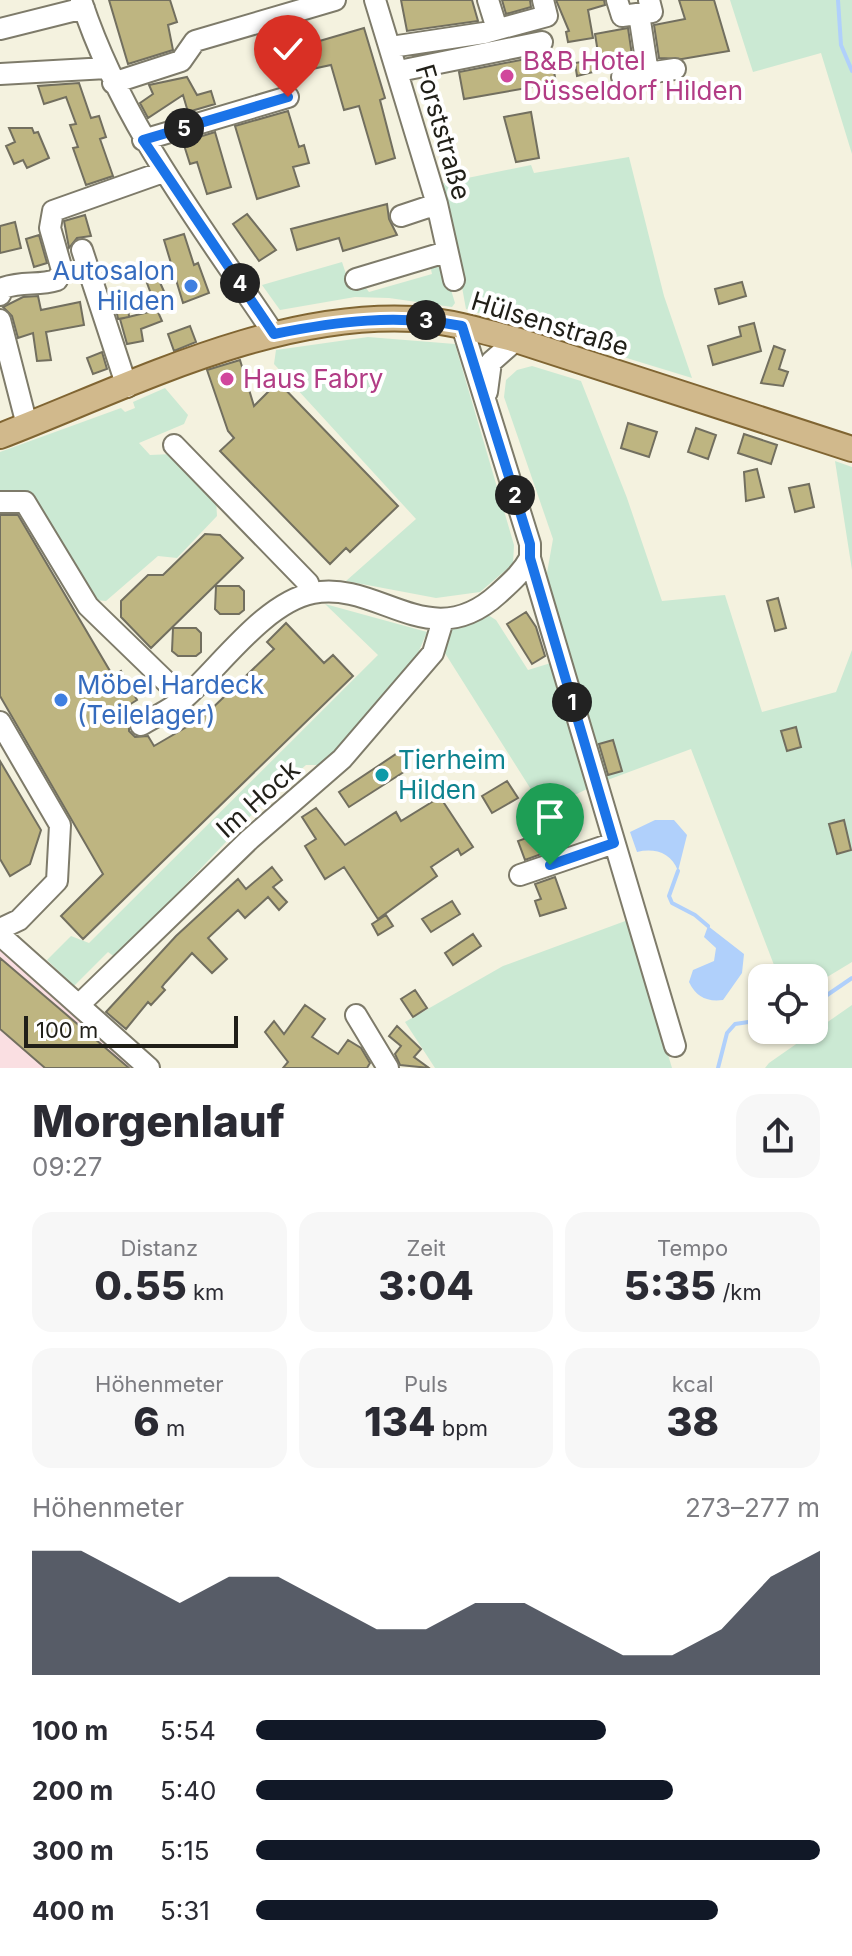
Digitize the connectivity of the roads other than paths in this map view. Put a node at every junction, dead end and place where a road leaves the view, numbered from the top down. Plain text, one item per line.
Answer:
1 (335, 0) edge
2 (375, 0) edge
3 (488, 0) edge
4 (543, 0) edge
5 (617, 0) edge
6 (82, 4) edge
7 (644, 7) edge
8 (0, 29) edge
9 (497, 29) junction
10 (542, 42) dead end
11 (391, 47) junction
12 (675, 69) dead end
13 (399, 71) junction
14 (648, 73) junction
15 (0, 74) edge
16 (110, 75) junction
17 (622, 77) dead end
18 (288, 97) dead end
19 (143, 140) junction
20 (163, 172) junction
21 (437, 204) junction
22 (401, 216) dead end
23 (82, 250) dead end
24 (446, 252) junction
25 (356, 279) dead end
26 (454, 280) dead end
27 (1, 290) edge
28 (0, 320) edge
29 (462, 326) junction
30 (274, 334) junction
31 (516, 340) junction
32 (127, 387) junction
33 (487, 404) junction
34 (27, 425) junction
35 (0, 436) edge
36 (174, 445) dead end
37 (852, 449) edge
38 (0, 502) edge
39 (530, 558) junction
40 (312, 593) junction
41 (443, 620) junction
42 (175, 704) junction
43 (0, 722) edge
44 (141, 725) dead end
45 (614, 843) junction
46 (520, 875) dead end
47 (0, 929) edge
48 (0, 935) edge
49 (85, 999) dead end
50 (356, 1015) dead end
51 (675, 1046) dead end
52 (149, 1068) edge
53 (388, 1068) edge

1 - 16 street
2 - 11 street, Forststraße
3 - 9 street
4 - 9 street
5 - 7 street
6 - 8 street
6 - 16 street
7 - 14 street
9 - 11 street
10 - 13 street
11 - 13 street, Forststraße
12 - 14 street
13 - 21 street, Forststraße
14 - 17 street
15 - 16 street
16 - 19 street
18 - 19 street
19 - 20 street
20 - 27 street
20 - 30 street
21 - 22 street
21 - 24 street, Forststraße
23 - 32 street
24 - 25 street
24 - 26 street, Forststraße
28 - 34 street
29 - 30 main road, Hülsenstraße
29 - 31 main road, Hülsenstraße
29 - 33 street
30 - 32 main road, Hülsenstraße
31 - 33 street
31 - 37 main road, Hülsenstraße
32 - 34 main road, Hülsenstraße
33 - 39 street
34 - 35 main road, Hülsenstraße
36 - 40 street
38 - 42 street
39 - 41 street
39 - 45 street
40 - 41 street
40 - 42 street
41 - 49 street, Im Hock
42 - 44 street
43 - 47 street
45 - 46 street
45 - 51 street
48 - 52 street
50 - 53 street

